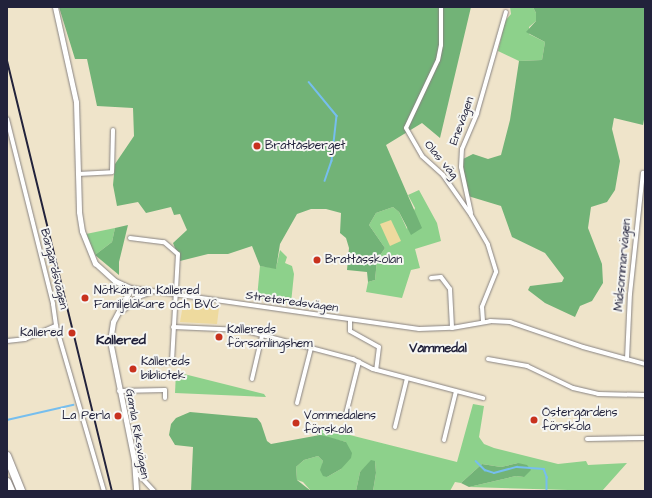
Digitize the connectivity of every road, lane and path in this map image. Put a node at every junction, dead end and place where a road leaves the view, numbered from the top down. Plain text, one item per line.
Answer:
1 (55, 7) edge
2 (441, 7) edge
3 (506, 12) dead end
4 (7, 119) edge
5 (113, 130) dead end
6 (643, 173) dead end
7 (78, 174) junction
8 (471, 215) junction
9 (130, 238) dead end
10 (431, 278) dead end
11 (131, 288) junction
12 (149, 292) junction
13 (176, 296) junction
14 (119, 312) junction
15 (350, 320) junction
16 (483, 321) junction
17 (56, 326) junction
18 (173, 326) junction
19 (452, 328) junction
20 (262, 336) junction
21 (7, 341) edge
22 (311, 348) junction
23 (488, 359) dead end
24 (627, 359) junction
25 (359, 362) junction
26 (160, 363) dead end
27 (645, 364) edge
28 (376, 370) junction
29 (407, 378) junction
30 (252, 379) dead end
31 (119, 391) junction
32 (456, 391) junction
33 (645, 395) edge
34 (165, 398) dead end
35 (483, 398) dead end
36 (297, 403) dead end
37 (346, 414) dead end
38 (395, 427) dead end
39 (645, 438) edge
40 (587, 439) dead end
41 (444, 440) dead end
42 (7, 456) edge
43 (135, 474) junction
44 (7, 482) edge
45 (11, 491) edge
46 (21, 491) edge
47 (104, 491) edge
48 (136, 491) edge
49 (154, 491) edge

1 - 7 street
2 - 8 street, Olas väg
3 - 8 street, Enevägen
4 - 17 street, Bangårdsvägen
5 - 7 street
6 - 24 street, Midsommarvägen
7 - 11 street
8 - 16 street, Olas väg
9 - 13 street
10 - 19 street
11 - 12 street, Streteredsvägen
11 - 14 street, Gamla Riksvägen
12 - 13 street, Streteredsvägen
12 - 14 street, Gamla Riksvägen
13 - 15 street, Streteredsvägen
13 - 18 street
14 - 31 street, Gamla Riksvägen
15 - 19 street, Streteredsvägen
15 - 28 street
16 - 19 street, Streteredsvägen
16 - 24 street, Streteredsvägen
17 - 21 street
17 - 47 street, Bangårdsvägen
18 - 20 street
18 - 26 street
20 - 22 street
20 - 30 street
22 - 25 street
22 - 36 street
23 - 33 street
24 - 27 street, Streteredsvägen
25 - 28 street
25 - 37 street
28 - 29 street
29 - 32 street
29 - 38 street
31 - 34 street
31 - 43 street, Gamla Riksvägen
32 - 35 street
32 - 41 street
39 - 40 street
42 - 46 highway
43 - 48 street, Gamla Riksvägen
43 - 49 street
44 - 45 highway

